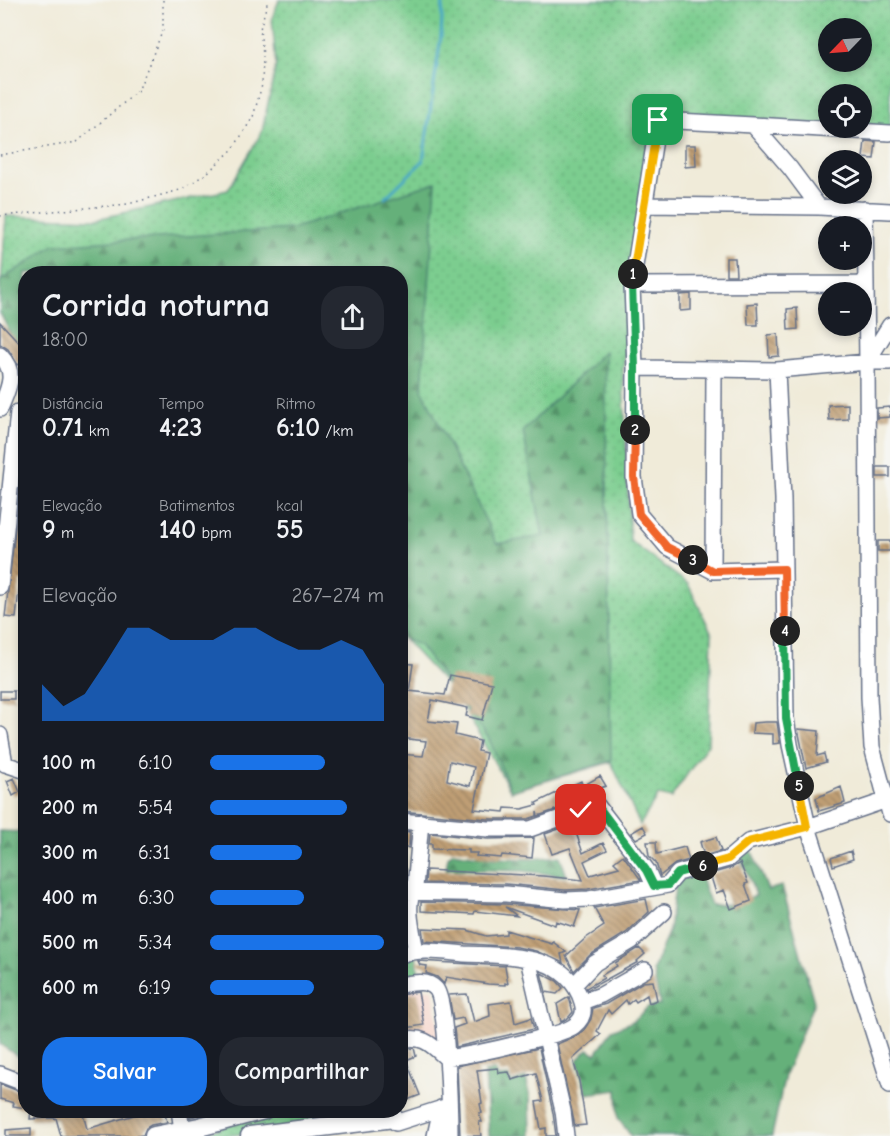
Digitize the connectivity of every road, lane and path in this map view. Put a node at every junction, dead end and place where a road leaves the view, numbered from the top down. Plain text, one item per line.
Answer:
1 (163, 0) edge
2 (268, 0) edge
3 (753, 125) junction
4 (890, 133) edge
5 (0, 154) edge
6 (645, 205) junction
7 (819, 207) junction
8 (865, 209) junction
9 (890, 211) edge
10 (0, 216) edge
11 (865, 282) edge
12 (818, 284) edge
13 (632, 285) junction
14 (890, 325) edge
15 (866, 336) edge
16 (0, 355) edge
17 (867, 362) junction
18 (890, 362) edge
19 (635, 368) junction
20 (714, 369) junction
21 (777, 370) junction
22 (0, 410) edge
23 (18, 413) edge
24 (18, 445) edge
25 (784, 569) junction
26 (713, 571) junction
27 (1, 579) edge
28 (0, 735) edge
29 (2, 765) edge
30 (18, 769) edge
31 (889, 804) edge
32 (408, 821) edge
33 (421, 822) junction
34 (807, 827) junction
35 (654, 886) junction
36 (408, 891) edge
37 (408, 892) edge
38 (408, 896) edge
39 (664, 912) dead end
40 (416, 951) junction
41 (408, 954) edge
42 (528, 959) junction
43 (645, 970) dead end
44 (408, 984) edge
45 (573, 985) junction
46 (582, 1002) junction
47 (546, 1037) junction
48 (408, 1038) edge
49 (446, 1058) junction
50 (0, 1074) edge
51 (18, 1081) edge
52 (890, 1085) edge
53 (445, 1107) junction
54 (180, 1118) edge
55 (235, 1118) edge
56 (370, 1118) edge
57 (394, 1118) edge
58 (182, 1133) edge
59 (286, 1133) edge
60 (154, 1136) edge
61 (250, 1136) edge
62 (435, 1136) edge
63 (450, 1136) edge
64 (566, 1136) edge

1 - 5 path
2 - 10 path
3 - 4 street
3 - 6 street
3 - 7 street
6 - 7 street
6 - 13 street
7 - 8 street
8 - 9 street
8 - 11 street
12 - 13 street
13 - 19 street
14 - 17 street
15 - 17 street
16 - 22 street
17 - 18 street
17 - 21 street
17 - 31 street
19 - 20 street
19 - 26 street
20 - 21 street
20 - 26 street
21 - 25 street
22 - 23 street
24 - 27 street
25 - 26 street
25 - 34 street
28 - 29 street
29 - 30 street
31 - 34 street
32 - 33 street
33 - 35 street
33 - 36 street
34 - 35 street
34 - 52 street
35 - 37 street
38 - 40 street
39 - 45 street
40 - 41 street
40 - 42 street
42 - 45 street
42 - 47 street
43 - 46 street
44 - 49 street
45 - 46 street
46 - 47 street
47 - 49 street
47 - 64 street
48 - 49 street
49 - 53 street
50 - 51 street
53 - 57 street
53 - 62 street
53 - 63 street
54 - 58 street
55 - 58 main road
56 - 59 main road
58 - 60 main road
59 - 61 main road

